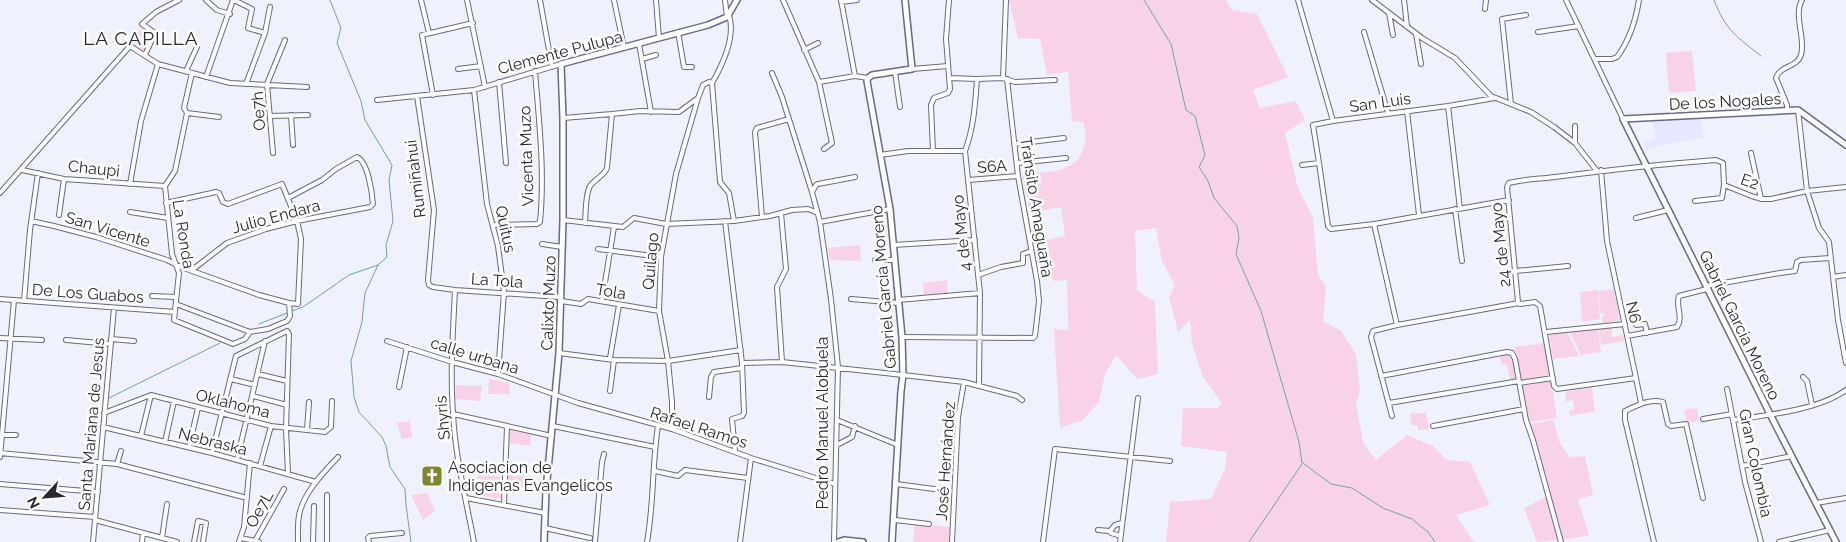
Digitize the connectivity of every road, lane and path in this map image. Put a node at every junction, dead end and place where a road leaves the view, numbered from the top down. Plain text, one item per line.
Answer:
1 (179, 0) edge
2 (206, 0) edge
3 (234, 0) edge
4 (421, 0) edge
5 (467, 0) edge
6 (540, 0) edge
7 (614, 0) edge
8 (656, 0) edge
9 (725, 0) edge
10 (737, 0) edge
11 (783, 0) edge
12 (857, 0) edge
13 (905, 0) edge
14 (950, 0) edge
15 (1006, 0) edge
16 (1298, 0) edge
17 (1372, 0) edge
18 (1404, 0) edge
19 (1486, 0) edge
20 (1566, 0) edge
21 (1639, 0) edge
22 (1802, 0) edge
23 (841, 1) edge
24 (270, 7) dead end
25 (1485, 10) dead end
26 (1389, 13) junction
27 (230, 14) junction
28 (1526, 15) dead end
29 (728, 16) junction
30 (473, 23) junction
31 (1407, 26) junction
32 (1578, 26) junction
33 (678, 32) junction
34 (1364, 32) dead end
35 (1538, 32) dead end
36 (265, 33) junction
37 (430, 33) junction
38 (1416, 33) junction
39 (1393, 35) dead end
40 (659, 38) junction
41 (285, 40) dead end
42 (818, 43) dead end
43 (639, 44) junction
44 (197, 47) dead end
45 (624, 48) junction
46 (804, 50) junction
47 (145, 55) junction
48 (656, 56) dead end
49 (642, 59) junction
50 (1595, 59) junction
51 (158, 64) junction
52 (561, 64) junction
53 (1422, 64) dead end
54 (481, 66) junction
55 (948, 66) junction
56 (552, 67) junction
57 (692, 67) dead end
58 (458, 69) dead end
59 (912, 69) junction
60 (186, 71) junction
61 (535, 71) junction
62 (895, 72) junction
63 (192, 73) junction
64 (772, 73) dead end
65 (855, 76) junction
66 (206, 77) junction
67 (868, 78) junction
68 (949, 78) junction
69 (977, 79) junction
70 (1005, 79) junction
71 (1055, 80) dead end
72 (499, 82) junction
73 (818, 82) junction
74 (712, 83) junction
75 (246, 84) junction
76 (267, 84) junction
77 (307, 87) dead end
78 (485, 87) junction
79 (474, 90) junction
80 (433, 95) junction
81 (417, 96) junction
82 (698, 98) junction
83 (1496, 98) junction
84 (377, 100) dead end
85 (1510, 104) junction
86 (1448, 106) junction
87 (900, 107) dead end
88 (1787, 110) junction
89 (1798, 110) junction
90 (1407, 111) junction
91 (187, 112) junction
92 (651, 112) junction
93 (1388, 113) junction
94 (612, 114) junction
95 (308, 115) dead end
96 (270, 116) junction
97 (291, 116) junction
98 (220, 117) dead end
99 (563, 118) junction
100 (1623, 118) junction
101 (789, 119) junction
102 (1333, 121) junction
103 (1575, 126) dead end
104 (1064, 138) dead end
105 (1014, 144) junction
106 (1575, 144) junction
107 (293, 145) dead end
108 (1846, 145) edge
109 (824, 149) dead end
110 (933, 151) junction
111 (965, 151) junction
112 (273, 153) dead end
113 (1752, 153) dead end
114 (880, 155) junction
115 (1066, 158) dead end
116 (506, 163) dead end
117 (1319, 163) junction
118 (1017, 164) junction
119 (1302, 165) dead end
120 (1646, 165) junction
121 (22, 170) junction
122 (1599, 170) junction
123 (38, 173) junction
124 (855, 176) dead end
125 (1018, 176) junction
126 (64, 179) junction
127 (968, 180) junction
128 (130, 184) junction
129 (1724, 185) junction
130 (165, 186) junction
131 (1846, 187) edge
132 (1807, 191) junction
133 (812, 192) junction
134 (0, 193) edge
135 (288, 198) junction
136 (1761, 199) junction
137 (1509, 200) junction
138 (1695, 200) dead end
139 (166, 203) junction
140 (890, 209) junction
141 (1455, 209) junction
142 (1460, 209) junction
143 (1668, 210) junction
144 (130, 212) dead end
145 (781, 213) junction
146 (818, 213) junction
147 (59, 215) dead end
148 (1419, 216) junction
149 (762, 217) junction
150 (168, 218) junction
151 (1636, 218) dead end
152 (563, 220) junction
153 (31, 221) junction
154 (296, 221) junction
155 (725, 221) junction
156 (734, 221) junction
157 (820, 222) junction
158 (585, 223) junction
159 (666, 224) junction
160 (1374, 224) junction
161 (492, 225) junction
162 (614, 227) junction
163 (975, 240) junction
164 (542, 244) dead end
165 (893, 245) junction
166 (562, 246) junction
167 (598, 248) dead end
168 (611, 251) junction
169 (1031, 251) junction
170 (661, 257) junction
171 (1830, 258) junction
172 (875, 260) dead end
173 (895, 260) junction
174 (1462, 261) dead end
175 (175, 264) junction
176 (1568, 266) dead end
177 (192, 270) junction
178 (1515, 271) junction
179 (978, 275) junction
180 (1846, 275) edge
181 (1833, 276) junction
182 (433, 287) joint
183 (1707, 287) junction
184 (455, 290) junction
185 (504, 292) junction
186 (980, 293) junction
187 (152, 296) dead end
188 (176, 297) junction
189 (0, 299) edge
190 (560, 299) junction
191 (851, 299) dead end
192 (14, 300) junction
193 (24, 300) junction
194 (602, 301) junction
195 (899, 302) junction
196 (289, 303) junction
197 (1519, 303) junction
198 (176, 304) junction
199 (619, 306) junction
200 (114, 308) junction
201 (659, 311) junction
202 (175, 312) junction
203 (1625, 324) junction
204 (1397, 325) junction
205 (1636, 325) dead end
206 (250, 332) junction
207 (1546, 332) junction
208 (1647, 333) junction
209 (1627, 336) junction
210 (902, 337) junction
211 (0, 338) edge
212 (11, 338) junction
213 (979, 338) junction
214 (42, 340) dead end
215 (66, 340) dead end
216 (134, 341) dead end
217 (265, 341) junction
218 (388, 341) dead end
219 (111, 342) junction
220 (407, 347) junction
221 (741, 350) junction
222 (559, 354) junction
223 (612, 359) junction
224 (452, 362) junction
225 (668, 362) junction
226 (782, 362) junction
227 (1846, 363) edge
228 (742, 366) junction
229 (838, 367) junction
230 (258, 374) junction
231 (498, 374) junction
232 (903, 375) junction
233 (1381, 376) junction
234 (1804, 377) dead end
235 (1552, 378) junction
236 (1636, 378) junction
237 (231, 379) junction
238 (1519, 380) junction
239 (287, 382) junction
240 (964, 382) junction
241 (255, 385) junction
242 (979, 386) junction
243 (399, 387) dead end
244 (1727, 389) dead end
245 (1846, 390) edge
246 (610, 391) dead end
247 (556, 394) junction
248 (151, 395) junction
249 (253, 396) junction
250 (709, 397) dead end
251 (1138, 398) dead end
252 (1022, 400) dead end
253 (174, 401) junction
254 (332, 401) dead end
255 (309, 402) dead end
256 (1389, 403) junction
257 (1641, 403) junction
258 (287, 405) junction
259 (1812, 405) junction
260 (198, 408) junction
261 (1524, 409) junction
262 (104, 413) junction
263 (222, 414) junction
264 (452, 414) junction
265 (1732, 414) junction
266 (1770, 415) junction
267 (1392, 416) dead end
268 (1704, 419) dead end
269 (247, 420) junction
270 (837, 420) junction
271 (1733, 420) junction
272 (271, 426) junction
273 (553, 426) junction
274 (658, 426) junction
275 (854, 426) junction
276 (1433, 426) dead end
277 (103, 427) junction
278 (507, 427) junction
279 (286, 429) junction
280 (672, 429) junction
281 (307, 430) junction
282 (2, 435) junction
283 (16, 435) dead end
284 (141, 436) junction
285 (552, 436) junction
286 (165, 442) junction
287 (837, 445) junction
288 (898, 445) junction
289 (189, 447) junction
290 (655, 447) junction
291 (121, 451) dead end
292 (735, 452) junction
293 (212, 453) junction
294 (604, 454) dead end
295 (0, 455) edge
296 (1792, 456) junction
297 (338, 457) dead end
298 (751, 458) junction
299 (1130, 458) junction
300 (237, 460) junction
301 (101, 461) junction
302 (1170, 461) dead end
303 (250, 463) junction
304 (117, 464) junction
305 (260, 466) junction
306 (1742, 466) junction
307 (655, 471) junction
308 (288, 473) junction
309 (748, 478) junction
310 (316, 482) junction
311 (0, 484) edge
312 (835, 484) junction
313 (896, 484) junction
314 (284, 489) dead end
315 (934, 490) dead end
316 (98, 492) junction
317 (327, 495) dead end
318 (247, 498) junction
319 (466, 498) junction
320 (1703, 498) dead end
321 (1846, 498) edge
322 (1816, 503) junction
323 (167, 504) dead end
324 (504, 504) junction
325 (314, 506) dead end
326 (0, 510) edge
327 (545, 513) junction
328 (95, 519) junction
329 (895, 520) junction
330 (1122, 523) junction
331 (929, 524) dead end
332 (545, 528) junction
333 (1098, 530) dead end
334 (1830, 530) junction
335 (1110, 531) junction
336 (402, 533) dead end
337 (143, 534) junction
338 (1121, 536) junction
339 (162, 538) junction
340 (590, 538) dead end
341 (240, 540) edge
342 (171, 541) edge
343 (257, 541) edge
344 (93, 542) edge
345 (142, 542) edge
346 (177, 542) edge
347 (194, 542) edge
348 (203, 542) edge
349 (298, 542) edge
350 (313, 542) edge
351 (327, 542) edge
352 (369, 542) edge
353 (474, 542) edge
354 (544, 542) edge
355 (595, 542) edge
356 (647, 542) edge
357 (740, 542) edge
358 (834, 542) edge
359 (838, 542) edge
360 (863, 542) edge
361 (892, 542) edge
362 (952, 542) edge
363 (1043, 542) edge
364 (1120, 542) edge
365 (1561, 542) edge
366 (1654, 542) edge
367 (1761, 542) edge
368 (1778, 542) edge
369 (1836, 542) edge

1 - 47 street
2 - 27 street
3 - 27 street
3 - 36 street
4 - 37 street
5 - 30 street
6 - 56 street
7 - 45 street
8 - 40 street
9 - 29 street
10 - 29 street
11 - 46 street
12 - 23 street
13 - 59 street
14 - 55 street
15 - 70 street, Tránsito Amaguaña
16 - 102 street, San Luis
17 - 26 street
18 - 31 street
19 - 25 street
20 - 32 street, Gabriel Garcia Moreno
21 - 50 street
22 - 88 street
23 - 65 street
24 - 36 street
26 - 31 street
26 - 39 street
27 - 66 street
28 - 85 street
29 - 33 street, Clemente Pulupa
29 - 74 street
30 - 37 street
30 - 54 street
31 - 38 street
32 - 35 street
32 - 50 street, Gabriel Garcia Moreno
33 - 40 street, Clemente Pulupa
33 - 57 street
34 - 93 street
36 - 75 street
37 - 80 street
38 - 53 street
38 - 83 street
40 - 43 street, Clemente Pulupa
41 - 76 street, Oe7h
42 - 46 street
43 - 45 street, Clemente Pulupa
43 - 49 street
44 - 60 street
45 - 52 street, Clemente Pulupa
46 - 73 street
47 - 51 street
47 - 121 street
48 - 49 street
49 - 92 street
50 - 100 street, Gabriel Garcia Moreno
51 - 60 street
51 - 128 street
52 - 56 street, Clemente Pulupa
52 - 99 street, Calixto Muzo
54 - 58 street
54 - 78 street
55 - 59 street
55 - 68 street
56 - 61 street, Clemente Pulupa
59 - 62 street
60 - 63 street
61 - 72 street, Clemente Pulupa
61 - 161 street, Vicenta Muzo
62 - 67 street
62 - 87 street
63 - 66 street
63 - 91 street, La Ronda
64 - 101 street, Pedro Manuel Alobuela
65 - 67 street
65 - 73 street
66 - 75 street
67 - 114 street, Gabriel García Moreno
68 - 69 street
68 - 110 street
69 - 70 street
69 - 111 street, 4 de Mayo
70 - 71 street
70 - 105 street, Tránsito Amaguaña
72 - 78 street, Clemente Pulupa
72 - 116 street
73 - 109 street
74 - 82 street
74 - 156 street
75 - 76 street
76 - 77 street
76 - 96 street, Oe7h
78 - 79 street, Clemente Pulupa
79 - 80 street, Clemente Pulupa
79 - 161 street, Quitus
80 - 81 street, Clemente Pulupa
81 - 84 street, Clemente Pulupa
81 - 182 street, Rumiñahui
82 - 92 street
82 - 159 street, Quilago
83 - 85 street
83 - 86 street, San Luis
85 - 106 street
86 - 90 street, San Luis
86 - 142 street
88 - 89 street, De los Nogales
88 - 100 street, De los Nogales
89 - 108 street, De los Nogales
89 - 132 street
90 - 93 street, San Luis
90 - 148 street
91 - 98 street
91 - 130 street, La Ronda
92 - 94 street
93 - 102 street, San Luis
94 - 99 street
94 - 158 street
95 - 97 street
96 - 97 street
96 - 112 street, Oe7h
97 - 107 street
99 - 152 street, Calixto Muzo
100 - 120 street, Gabriel Garcia Moreno
101 - 133 street, Pedro Manuel Alobuela
101 - 149 street
102 - 117 street
103 - 106 street
104 - 105 street
105 - 118 street, Tránsito Amaguaña
106 - 122 street
110 - 111 street
110 - 114 street
111 - 127 street, 4 de Mayo
113 - 136 street
114 - 140 street, Gabriel García Moreno
115 - 118 street
117 - 119 street
117 - 160 street
118 - 125 street, Tránsito Amaguaña
120 - 122 street, 24 de Mayo
120 - 129 street, E2
120 - 143 street, Gabriel Garcia Moreno
121 - 123 street, Chaupi
121 - 134 street
122 - 137 street, 24 de Mayo
122 - 203 street, N6
123 - 126 street, Chaupi
123 - 153 street
124 - 133 street
125 - 127 street, S6A
125 - 169 street, Tránsito Amaguaña
126 - 128 street, Chaupi
126 - 147 street
127 - 163 street, 4 de Mayo
128 - 130 street, Chaupi
129 - 136 street, E2
129 - 138 street
130 - 139 street, La Ronda
131 - 132 street, E2
132 - 136 street, E2
132 - 171 street
133 - 146 street, Pedro Manuel Alobuela
135 - 139 street
135 - 154 street
135 - 154 street, Julio Endara
137 - 142 street
137 - 178 street, 24 de Mayo
139 - 150 street, La Ronda
140 - 157 street
140 - 165 street, Gabriel García Moreno
141 - 142 street
141 - 148 street
141 - 174 street
143 - 151 street
143 - 183 street, Gabriel Garcia Moreno
144 - 150 street
145 - 146 street
145 - 149 street
145 - 226 street
146 - 157 street, Pedro Manuel Alobuela
148 - 160 street
149 - 156 street
150 - 175 street, La Ronda
152 - 158 street
152 - 166 street, Calixto Muzo
153 - 175 street, San Vicente
153 - 193 street
154 - 177 street, Julio Endara
154 - 196 street, San Vicente
155 - 156 street
155 - 159 street
155 - 221 street
157 - 229 street, Pedro Manuel Alobuela
158 - 162 street
159 - 162 street
159 - 170 street, Quilago
160 - 204 street
161 - 185 street, Quitus
162 - 168 street
163 - 165 street
163 - 179 street, 4 de Mayo
164 - 166 street
165 - 173 street, Gabriel García Moreno
166 - 190 street, Calixto Muzo
167 - 168 street
168 - 170 street
168 - 194 street
169 - 179 street
169 - 213 street, Tránsito Amaguaña
170 - 201 street, Quilago
171 - 181 street
171 - 183 street
172 - 173 street
173 - 195 street, Gabriel García Moreno
175 - 177 street, San Vicente
175 - 188 street, La Ronda
176 - 178 street
177 - 196 street, San Vicente
178 - 197 street, 24 de Mayo
179 - 186 street, 4 de Mayo
180 - 181 street
181 - 227 street
182 - 184 street, La Tola
183 - 208 street
183 - 266 street, Gabriel Garcia Moreno
184 - 185 street, La Tola
184 - 224 street, Shyris
185 - 190 street, La Tola
185 - 231 street, Quitus
186 - 195 street
186 - 213 street, 4 de Mayo
187 - 188 street
188 - 198 street, La Ronda
189 - 192 street, De Los Guabos
190 - 194 street, Tola
190 - 222 street, Calixto Muzo
191 - 195 street
192 - 193 street, De Los Guabos
192 - 212 street
193 - 200 street, De Los Guabos
194 - 199 street, Tola
195 - 210 street, Gabriel García Moreno
196 - 206 street
197 - 204 street
197 - 207 street, 24 de Mayo
198 - 202 street, La Ronda
198 - 206 street
199 - 201 street, Tola
199 - 223 street
200 - 202 street, De Los Guabos
200 - 219 street, Santa Mariana de Jesus
201 - 225 street, Quilago
202 - 206 street
203 - 207 street
203 - 209 street, N6
204 - 233 street
205 - 208 street
207 - 235 street
208 - 209 street
209 - 236 street, N6
210 - 213 street
210 - 232 street, Gabriel García Moreno
211 - 212 street
212 - 214 street
212 - 282 street
213 - 242 street, 4 de Mayo
215 - 219 street
216 - 219 street
217 - 230 street
217 - 237 street
217 - 239 street
218 - 220 street, calle urbana
219 - 262 street, Santa Mariana de Jesus
220 - 224 street, calle urbana
220 - 243 street
221 - 225 street
221 - 228 street
222 - 223 street
222 - 247 street, Calixto Muzo
223 - 225 street
223 - 246 street
224 - 231 street, calle urbana
224 - 264 street, Shyris
225 - 280 street, Quilago
226 - 228 street
226 - 229 street
228 - 250 street
228 - 292 street
229 - 232 street
229 - 270 street, Pedro Manuel Alobuela
230 - 239 street
230 - 241 street
231 - 247 street, calle urbana
232 - 240 street
232 - 288 street, Gabriel García Moreno
233 - 238 street
233 - 256 street
234 - 259 street
235 - 236 street
235 - 238 street
236 - 257 street, N6
237 - 241 street
237 - 263 street
238 - 256 street
238 - 261 street
239 - 258 street
240 - 242 street
240 - 362 street, José Hernández
241 - 249 street
242 - 252 street
244 - 265 street, Gran Colombia
245 - 259 street
247 - 273 street, Calixto Muzo
247 - 274 street, Rafael Ramos
248 - 253 street, Oklahoma
248 - 262 street
248 - 284 street
249 - 258 street
249 - 269 street
251 - 299 street
253 - 260 street, Oklahoma
253 - 286 street
254 - 281 street, Oklahoma
255 - 281 street
256 - 267 street
257 - 320 street
257 - 366 street
258 - 279 street
259 - 266 street
260 - 263 street, Oklahoma
260 - 289 street
261 - 276 street
261 - 365 street
262 - 277 street, Santa Mariana de Jesus
263 - 269 street, Oklahoma
263 - 293 street
264 - 278 street
264 - 319 street, Shyris
265 - 268 street
265 - 271 street, Gran Colombia
266 - 271 street
266 - 296 street, Gabriel Garcia Moreno
269 - 272 street, Oklahoma
269 - 300 street
270 - 275 street
270 - 287 street, Pedro Manuel Alobuela
271 - 306 street, Gran Colombia
272 - 279 street, Oklahoma
272 - 305 street
273 - 285 street, Calixto Muzo
273 - 290 street
274 - 280 street, Rafael Ramos
274 - 290 street
275 - 287 street
275 - 288 street
277 - 284 street, Nebraska
277 - 301 street, Santa Mariana de Jesus
278 - 285 street
278 - 324 street
279 - 281 street, Oklahoma
279 - 308 street
280 - 292 street, Rafael Ramos
282 - 283 street
282 - 295 street
284 - 286 street, Nebraska
285 - 327 street, Calixto Muzo
286 - 289 street, Nebraska
287 - 312 street, Pedro Manuel Alobuela
288 - 313 street, Gabriel García Moreno
289 - 293 street, Nebraska
290 - 307 street
291 - 304 street
292 - 298 street, Rafael Ramos
293 - 300 street, Nebraska
294 - 355 street
295 - 301 street
296 - 306 street
296 - 322 street, Gabriel Garcia Moreno
297 - 310 street
298 - 309 street
298 - 312 street, Rafael Ramos
299 - 302 street
299 - 330 street
299 - 363 street
300 - 303 street, Nebraska
301 - 304 street
301 - 316 street, Santa Mariana de Jesus
303 - 305 street, Nebraska
303 - 318 street
304 - 318 street
305 - 308 street, Nebraska
306 - 367 street, Gran Colombia
307 - 309 street
307 - 356 street
308 - 310 street, Nebraska
309 - 357 street
310 - 349 street
311 - 316 street
312 - 358 street, Pedro Manuel Alobuela
313 - 315 street
313 - 329 street, Gabriel García Moreno
314 - 343 street, Oe7L
316 - 328 street, Santa Mariana de Jesus
317 - 351 street
318 - 341 street
319 - 324 street
319 - 353 street, Shyris
321 - 322 street
322 - 334 street, Gabriel Garcia Moreno
323 - 339 street
324 - 327 street
325 - 350 street
326 - 328 street
327 - 332 street, Calixto Muzo
328 - 337 street
328 - 344 street, Santa Mariana de Jesus
329 - 331 street
329 - 361 street, Gabriel García Moreno
330 - 335 street
330 - 338 street
332 - 340 street
332 - 354 street, Calixto Muzo
333 - 335 street
334 - 368 street
334 - 369 street, Gabriel Garcia Moreno
335 - 338 street
336 - 352 street
337 - 339 street
337 - 345 street
338 - 364 street
339 - 342 street
341 - 343 street
342 - 346 street
347 - 348 street
359 - 360 street

